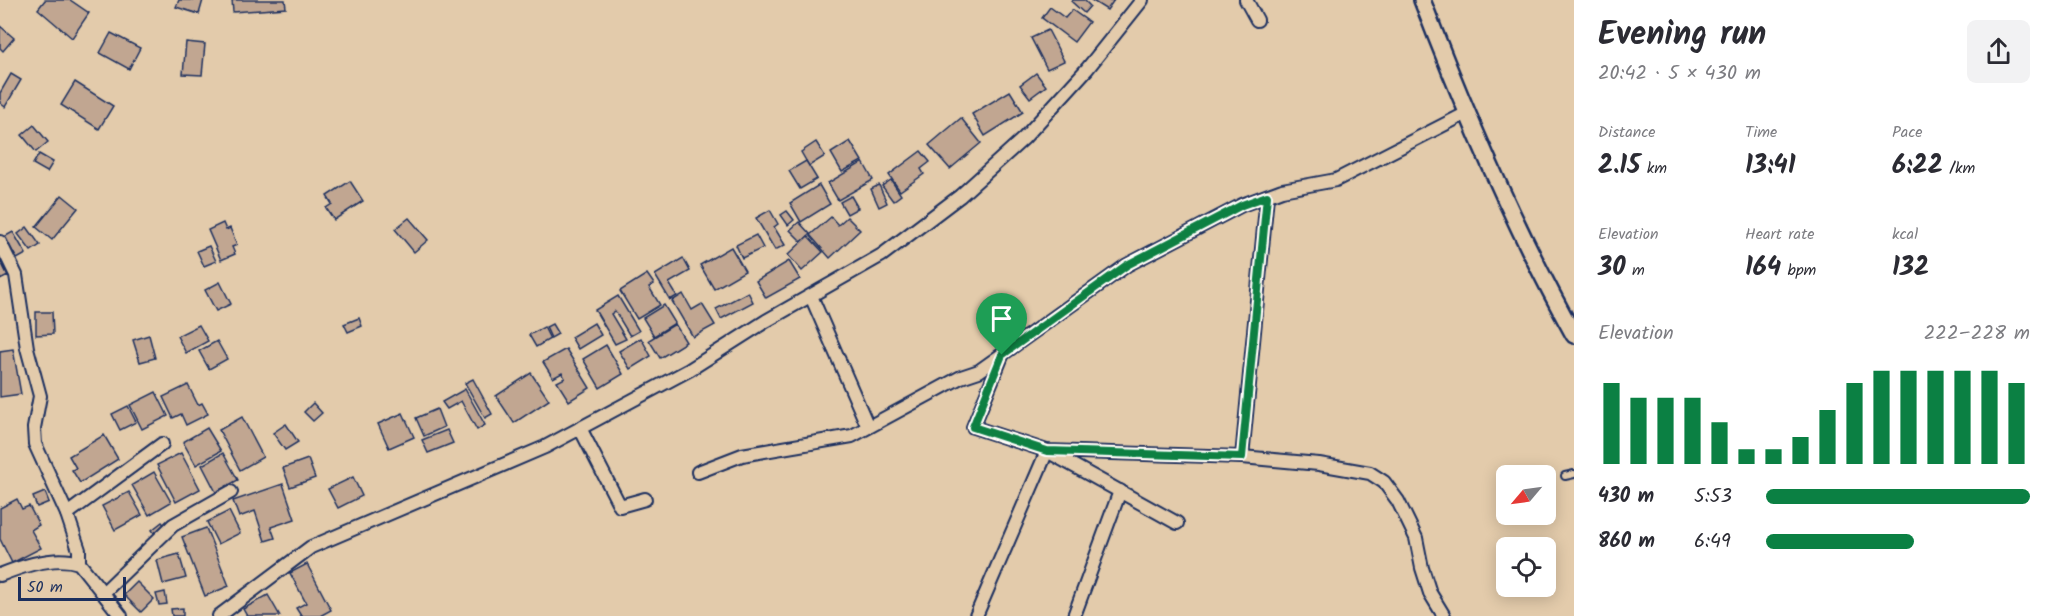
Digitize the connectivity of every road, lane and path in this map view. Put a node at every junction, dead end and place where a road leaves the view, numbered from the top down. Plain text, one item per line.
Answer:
1 (1142, 0) edge
2 (1246, 0) edge
3 (1422, 0) edge
4 (1257, 20) dead end
5 (1465, 114) junction
6 (1267, 196) junction
7 (0, 242) edge
8 (811, 296) junction
9 (1574, 335) edge
10 (1002, 355) junction
11 (868, 427) junction
12 (580, 429) junction
13 (162, 444) dead end
14 (1047, 451) junction
15 (1242, 457) junction
16 (698, 472) dead end
17 (1574, 474) edge
18 (1564, 476) dead end
19 (1120, 491) junction
20 (231, 492) dead end
21 (645, 499) dead end
22 (67, 514) junction
23 (1177, 523) dead end
24 (79, 563) junction
25 (0, 575) edge
26 (103, 593) junction
27 (1439, 615) edge
28 (121, 616) edge
29 (219, 616) edge
30 (976, 616) edge
31 (1074, 616) edge

1 - 8 street
2 - 4 street
3 - 5 street
5 - 6 street
5 - 9 street
6 - 10 street
6 - 15 street
7 - 22 street
8 - 11 street
8 - 12 street
10 - 11 street
10 - 14 street
11 - 16 street
12 - 21 street
12 - 29 street
13 - 22 street
14 - 15 street
14 - 19 street
14 - 30 street
15 - 27 street
17 - 18 lane
19 - 23 street
19 - 31 street
20 - 26 street
22 - 24 street
24 - 25 street
24 - 26 street
26 - 28 street

